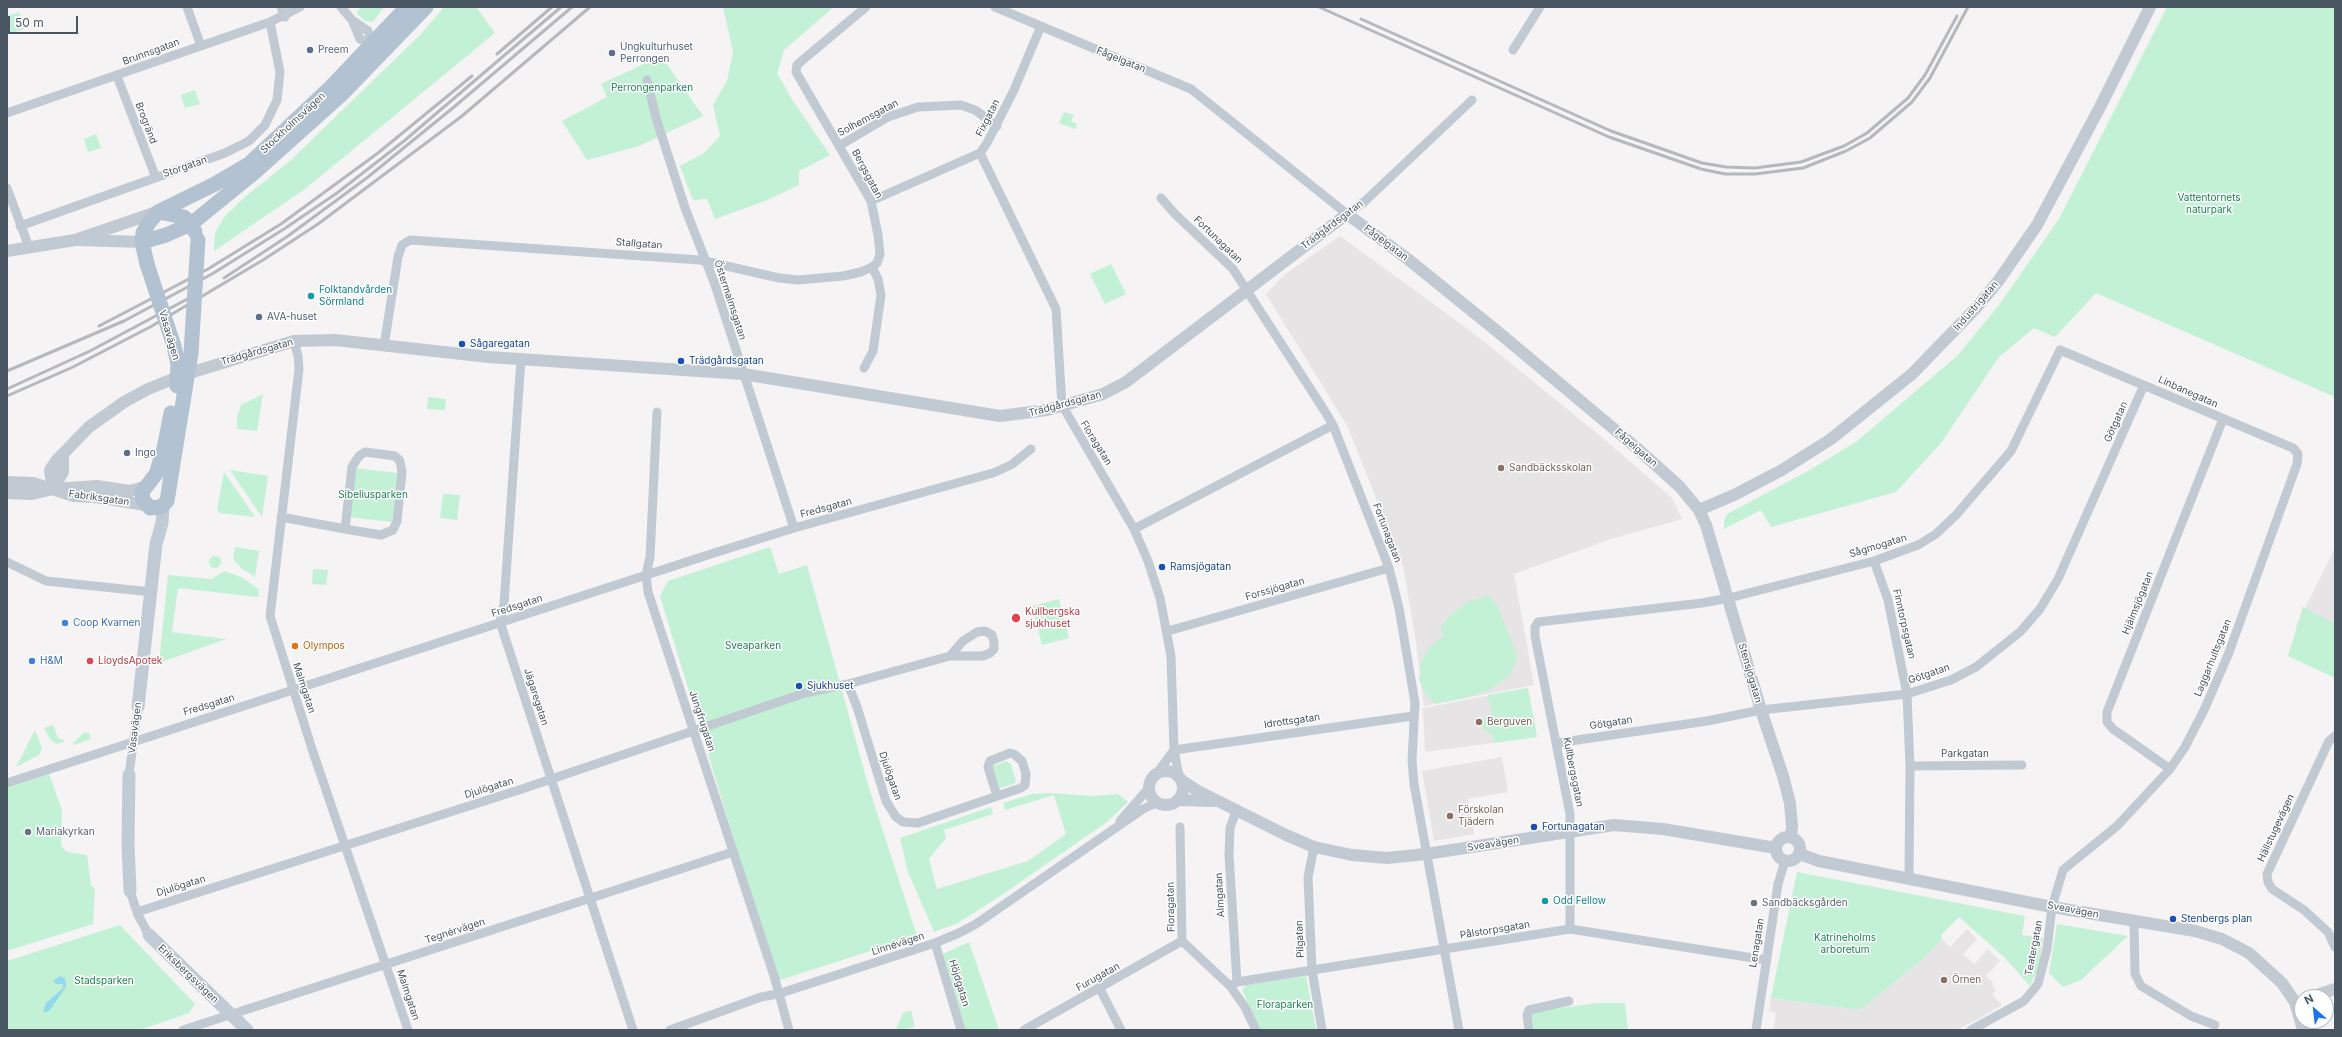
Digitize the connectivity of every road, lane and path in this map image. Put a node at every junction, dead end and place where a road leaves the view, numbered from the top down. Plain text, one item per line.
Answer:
1 (187, 7) edge
2 (281, 7) edge
3 (300, 7) edge
4 (341, 7) edge
5 (406, 7) edge
6 (426, 7) edge
7 (866, 7) edge
8 (995, 7) edge
9 (1540, 7) edge
10 (2150, 7) edge
11 (284, 17) junction
12 (270, 22) junction
13 (1041, 26) junction
14 (201, 46) junction
15 (377, 50) junction
16 (1513, 50) dead end
17 (117, 76) junction
18 (647, 80) dead end
19 (1472, 100) dead end
20 (7, 112) edge
21 (997, 126) junction
22 (839, 146) junction
23 (980, 153) junction
24 (156, 178) junction
25 (7, 188) edge
26 (1161, 198) dead end
27 (871, 202) junction
28 (209, 210) junction
29 (158, 212) junction
30 (1347, 214) junction
31 (191, 224) junction
32 (20, 226) junction
33 (75, 240) junction
34 (198, 240) junction
35 (142, 242) junction
36 (30, 247) junction
37 (7, 251) edge
38 (706, 262) junction
39 (872, 267) junction
40 (1247, 289) junction
41 (294, 341) junction
42 (384, 346) junction
43 (521, 359) junction
44 (864, 368) dead end
45 (743, 374) junction
46 (2144, 385) junction
47 (1062, 405) junction
48 (657, 412) dead end
49 (2223, 419) junction
50 (1333, 425) junction
51 (1031, 449) dead end
52 (169, 450) junction
53 (7, 482) edge
54 (146, 486) junction
55 (53, 489) junction
56 (7, 493) edge
57 (157, 503) junction
58 (1699, 510) junction
59 (281, 517) junction
60 (794, 528) junction
61 (345, 529) junction
62 (1134, 529) junction
63 (1874, 561) junction
64 (7, 562) edge
65 (1389, 568) junction
66 (646, 575) junction
67 (152, 592) junction
68 (1728, 598) junction
69 (500, 622) junction
70 (1538, 622) joint
71 (1168, 631) junction
72 (950, 656) junction
73 (848, 684) junction
74 (294, 690) junction
75 (1907, 694) junction
76 (138, 707) joint
77 (1761, 710) junction
78 (1413, 716) junction
79 (693, 731) junction
80 (2335, 736) edge
81 (134, 742) junction
82 (1556, 743) junction
83 (1174, 750) junction
84 (2022, 765) dead end
85 (1910, 766) junction
86 (2170, 769) junction
87 (1158, 772) junction
88 (129, 775) joint
89 (1180, 778) junction
90 (551, 779) junction
91 (7, 783) edge
92 (1148, 789) junction
93 (997, 796) junction
94 (1178, 800) junction
95 (1220, 800) junction
96 (1156, 802) junction
97 (1237, 809) junction
98 (1180, 827) dead end
99 (1111, 831) junction
100 (1571, 831) junction
101 (1791, 838) junction
102 (345, 845) junction
103 (1314, 847) junction
104 (1776, 848) junction
105 (733, 852) junction
106 (1426, 854) junction
107 (1800, 854) junction
108 (1786, 861) junction
109 (1909, 878) junction
110 (130, 891) joint
111 (590, 899) junction
112 (2052, 907) junction
113 (137, 912) junction
114 (2134, 922) junction
115 (1570, 929) junction
116 (2332, 930) edge
117 (150, 935) joint
118 (1182, 941) junction
119 (936, 944) junction
120 (2335, 947) edge
121 (1444, 950) junction
122 (1766, 960) junction
123 (386, 964) junction
124 (1312, 970) junction
125 (1234, 984) junction
126 (1100, 989) junction
127 (778, 994) junction
128 (2294, 996) edge
129 (1569, 1002) dead end
130 (231, 1015) junction
131 (2215, 1025) dead end
132 (183, 1030) edge
133 (247, 1030) edge
134 (408, 1030) edge
135 (633, 1030) edge
136 (670, 1030) edge
137 (789, 1030) edge
138 (962, 1030) edge
139 (1024, 1030) edge
140 (1120, 1030) edge
141 (1256, 1030) edge
142 (1322, 1030) edge
143 (1459, 1030) edge
144 (1529, 1030) edge
145 (1756, 1030) edge
146 (1971, 1030) edge

1 - 14 street
2 - 11 street
3 - 11 street, Brunnsgatan
4 - 15 street
5 - 15 main road, Stockholmsvägen
6 - 15 main road, Stockholmsvägen
7 - 22 street, Bergsgatan
8 - 13 street, Fågelgatan
9 - 16 street
10 - 58 street, Industrigatan
11 - 12 street, Brunnsgatan
12 - 14 street, Brunnsgatan
12 - 24 street, Storgatan
13 - 21 street, Fixgatan
13 - 30 street, Fågelgatan
14 - 17 street, Brunnsgatan
15 - 28 main road, Stockholmsvägen
15 - 29 main road, Stockholmsvägen
17 - 20 street, Brunnsgatan
17 - 24 street, Brogränd
18 - 38 street, Östermalmsgatan
19 - 30 street, Trädgårdsgatan
21 - 22 street, Solhemsgatan
21 - 23 street, Fixgatan
22 - 27 street, Bergsgatan
23 - 27 street
23 - 47 street, Floragatan
24 - 32 street, Storgatan
25 - 32 street
26 - 40 street, Fortunagatan
27 - 39 street, Bergsgatan
28 - 31 main road, Stockholmsvägen
28 - 34 main road
29 - 31 main road
29 - 33 street
29 - 35 main road
30 - 40 street, Trädgårdsgatan
30 - 58 street, Fågelgatan
31 - 34 main road
31 - 35 main road, Stockholmsvägen
32 - 36 street
33 - 35 street
33 - 36 street
34 - 52 main road, Vasavägen, bridge
35 - 52 main road, Vasavägen, bridge
36 - 37 street
38 - 39 street, Stallgatan
38 - 42 street, Stallgatan
38 - 45 street, Östermalmsgatan
39 - 44 street
40 - 47 street, Trädgårdsgatan
40 - 50 street, Fortunagatan
41 - 42 street, Trädgårdsgatan
41 - 55 street, Trädgårdsgatan
41 - 59 street, Malmgatan
42 - 43 street, Trädgårdsgatan
43 - 45 street, Trädgårdsgatan
43 - 69 street, Jägaregatan
45 - 47 street, Trädgårdsgatan
45 - 60 street, Östermalmsgatan
46 - 49 street, Linbanegatan
46 - 63 street, Sågmogatan
46 - 75 street, Götgatan
47 - 62 street, Floragatan
48 - 66 street, Jungfrugatan
49 - 86 street, Hjälmsjögatan
49 - 86 street, Laggarhultsgatan
50 - 62 street
50 - 65 street, Fortunagatan
51 - 60 street, Fredsgatan
52 - 54 main road, Vasavägen
52 - 57 main road, Vasavägen
53 - 55 street, Fabriksgatan
54 - 55 street, Fabriksgatan
54 - 57 main road, Vasavägen
54 - 57 main road
55 - 56 street, Fabriksgatan
55 - 57 street, Fabriksgatan
57 - 67 main road, Vasavägen
58 - 68 street, Stensjögatan
59 - 61 street
59 - 74 street, Malmgatan
60 - 66 street, Fredsgatan
61 - 61 street
62 - 71 street, Floragatan
63 - 68 street, Sågmogatan
63 - 75 street, Finntorpsgatan
64 - 67 street
65 - 71 street, Forssjögatan
65 - 78 street, Fortunagatan
66 - 69 street, Fredsgatan
66 - 79 street, Jungfrugatan
67 - 76 main road, Vasavägen
68 - 70 street, Sågmogatan
68 - 77 street, Stensjögatan
69 - 74 street, Fredsgatan
69 - 90 street, Jägaregatan
70 - 82 street, Kullbergsgatan
71 - 83 street, Floragatan
72 - 72 street, Djulögatan
72 - 73 street, Djulögatan
73 - 79 street, Djulögatan
73 - 93 street, Djulögatan
74 - 81 street, Fredsgatan
74 - 102 street, Malmgatan
75 - 77 street, Götgatan
75 - 85 street
76 - 81 street, Vasavägen
77 - 82 street, Götgatan
77 - 101 street, Stensjögatan
78 - 83 street, Idrottsgatan
78 - 106 street, Fortunagatan
79 - 90 street, Djulögatan
79 - 105 street, Jungfrugatan
80 - 116 street, Hällstugevägen
81 - 88 street, Vasavägen
81 - 91 street, Fredsgatan
82 - 100 street, Kullbergsgatan
83 - 87 street
83 - 89 street, Floragatan
84 - 85 street, Parkgatan
85 - 109 street
86 - 112 street, Laggarhultsgatan
87 - 89 street
87 - 92 street
88 - 110 main road, Vasavägen
89 - 94 street
89 - 95 street, Sveavägen
90 - 102 street, Djulögatan
90 - 111 street, Jägaregatan
92 - 96 street
92 - 99 street, Linnévägen
93 - 93 street, Djulögatan
94 - 95 street, Sveavägen
94 - 96 street
95 - 97 street, Sveavägen
96 - 99 street, Linnévägen
97 - 103 street, Sveavägen
97 - 125 street, Almgatan
98 - 118 street, Floragatan
99 - 119 street, Linnévägen
100 - 104 street, Sveavägen
100 - 106 street, Sveavägen
100 - 115 street, Kullbergsgatan
101 - 104 street
101 - 107 street
102 - 113 street, Djulögatan
102 - 123 street, Malmgatan
103 - 106 street, Sveavägen
103 - 124 street, Pilgatan
104 - 108 street
105 - 111 street, Tegnérvägen
105 - 127 street, Jungfrugatan
106 - 121 street, Fortunagatan
107 - 108 street
107 - 109 street, Sveavägen
108 - 122 street, Lenagatan
109 - 112 street, Sveavägen
110 - 113 street, Vasavägen
111 - 123 street, Tegnérvägen
111 - 135 street, Jägaregatan
112 - 114 street, Sveavägen
112 - 146 street, Teatergatan
113 - 117 street, Eriksbergsvägen
114 - 128 street, Sveavägen
114 - 131 street
115 - 121 street, Pålstorpsgatan
115 - 122 street, Pålstorpsgatan
116 - 120 street, Hällstugevägen
117 - 130 main road, Eriksbergsvägen
118 - 125 street, Floragatan
118 - 126 street, Furugatan
119 - 127 street, Linnévägen
119 - 138 street, Höjdgatan
121 - 124 street, Pålstorpsgatan
121 - 143 street, Fortunagatan
122 - 145 street, Lenagatan
123 - 130 street, Tegnérvägen
123 - 134 street, Malmgatan
124 - 125 street, Pålstorpsgatan
124 - 142 street, Pilgatan
125 - 141 street, Floragatan
126 - 139 street, Furugatan
126 - 140 street
127 - 136 street, Linnévägen
127 - 137 street, Jungfrugatan
129 - 144 street
130 - 132 street, Tegnérvägen
130 - 133 main road, Eriksbergsvägen

